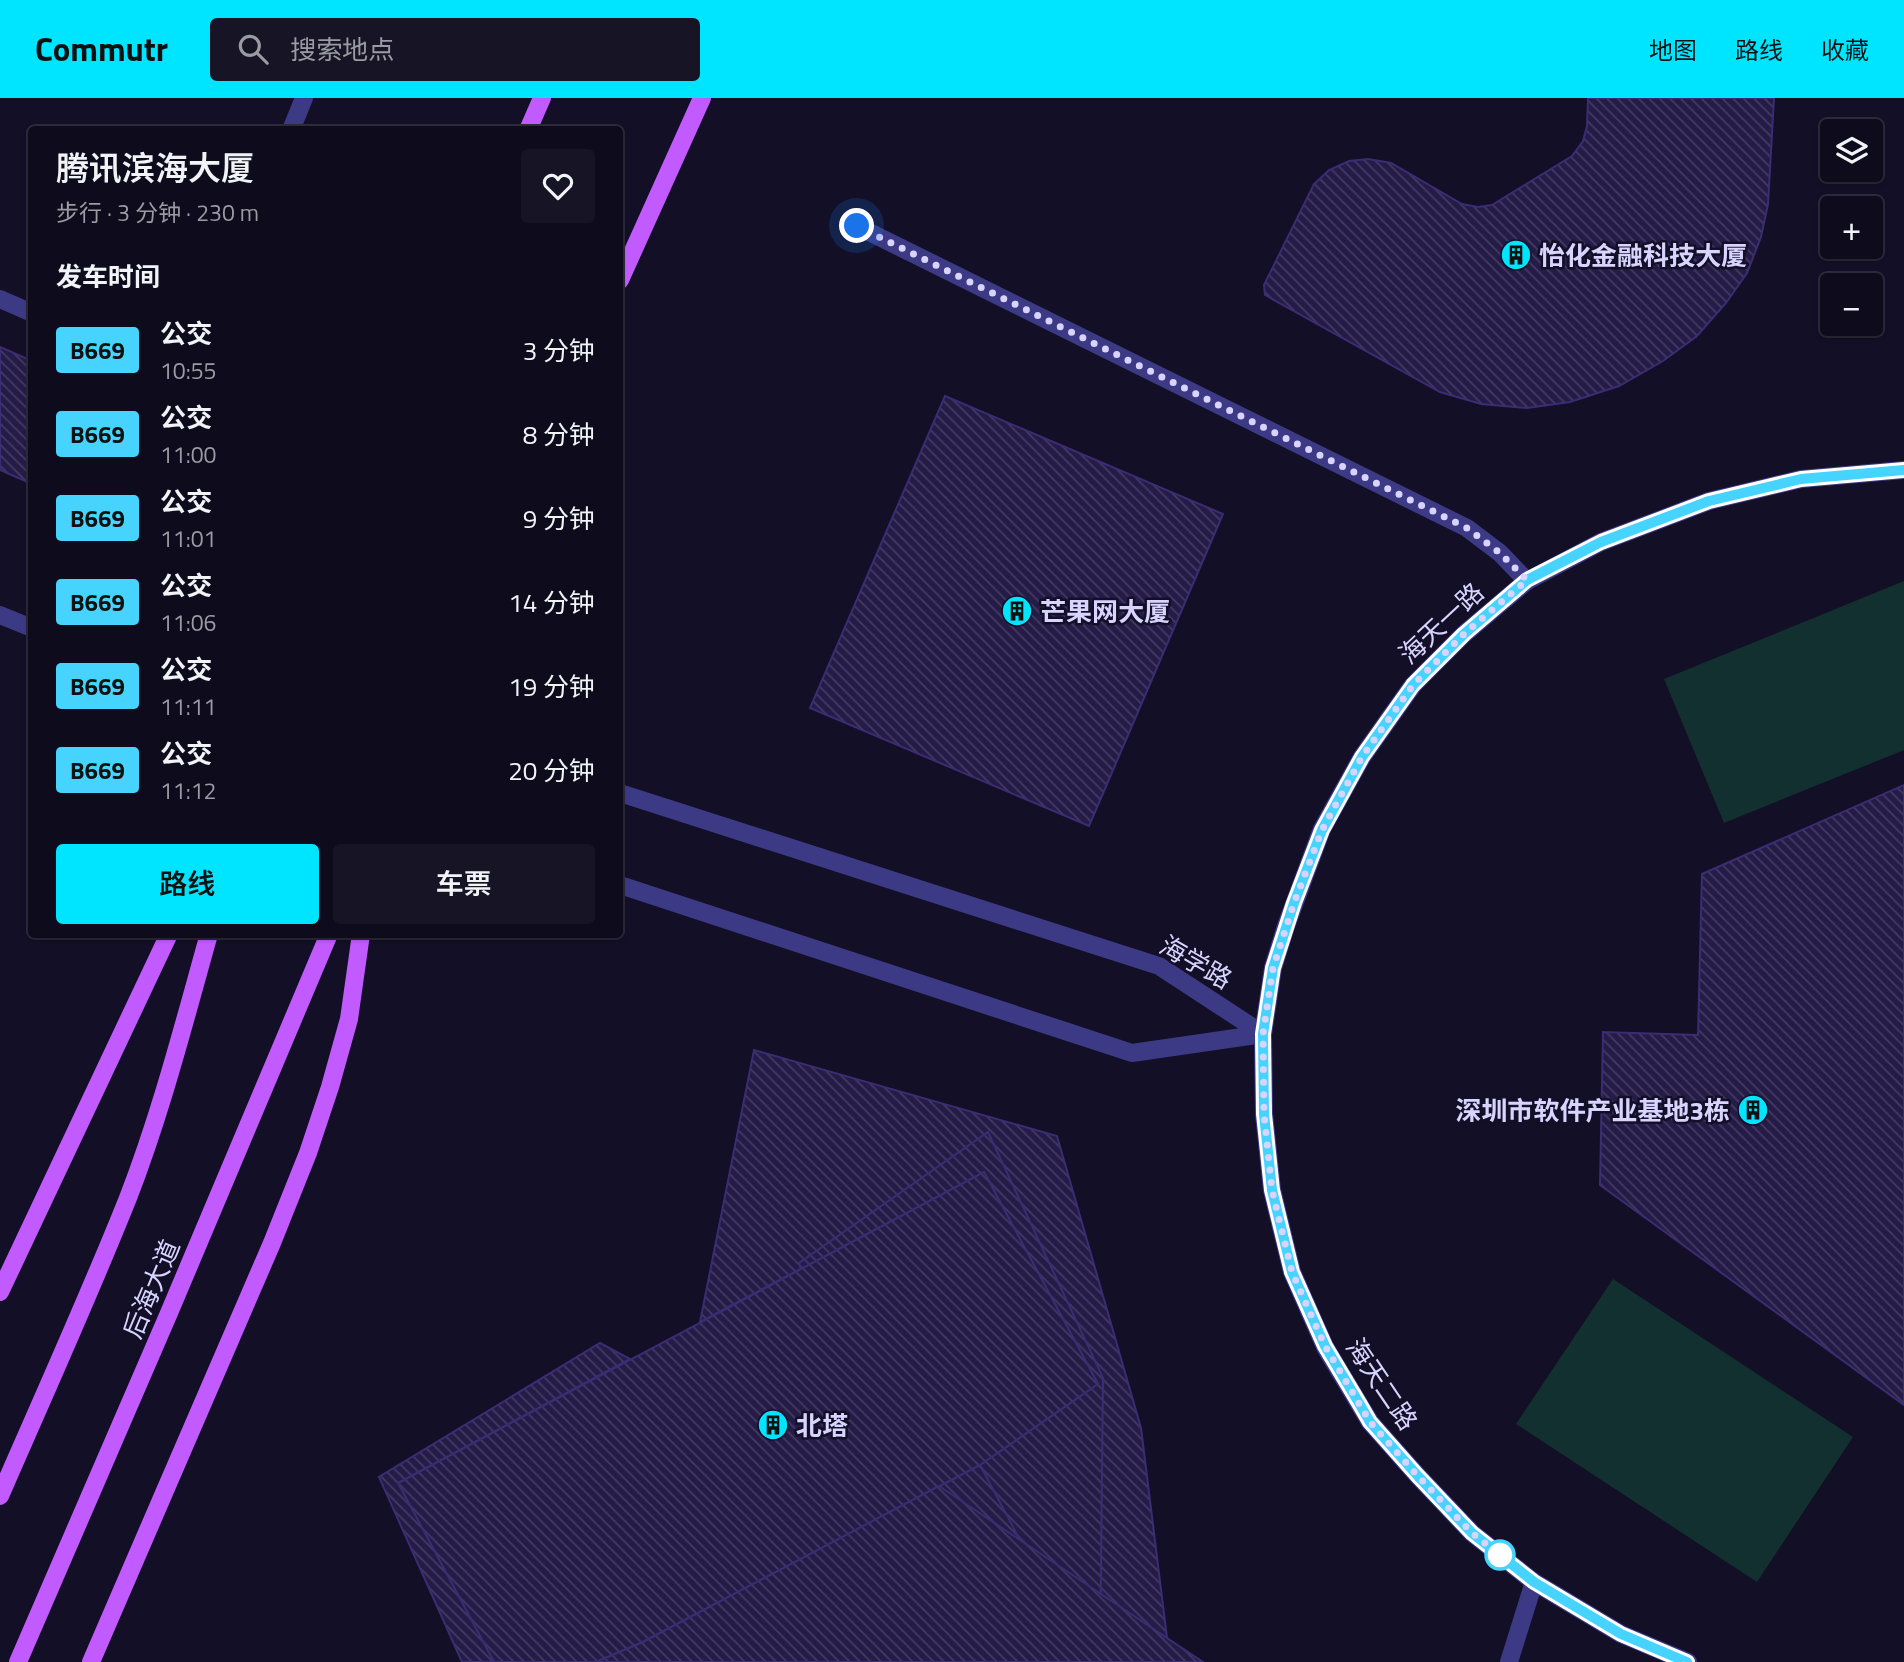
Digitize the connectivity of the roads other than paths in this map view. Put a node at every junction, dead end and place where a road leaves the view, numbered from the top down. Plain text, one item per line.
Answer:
1 (304, 98) edge
2 (542, 98) edge
3 (702, 98) edge
4 (293, 126) edge
5 (530, 126) edge
6 (857, 226) dead end
7 (623, 273) edge
8 (0, 299) edge
9 (28, 311) edge
10 (1904, 470) edge
11 (1527, 580) junction
12 (0, 615) edge
13 (28, 626) edge
14 (623, 794) edge
15 (623, 886) edge
16 (167, 938) edge
17 (208, 938) edge
18 (327, 938) edge
19 (360, 938) edge
20 (1263, 1034) junction
21 (0, 1292) edge
22 (0, 1496) edge
23 (1534, 1582) junction
24 (18, 1662) edge
25 (91, 1662) edge
26 (1509, 1662) edge
27 (1688, 1662) edge

1 - 4 street
2 - 5 main road
3 - 7 main road
6 - 11 street
8 - 9 street
10 - 11 street, 海天一路
11 - 20 street, 海天一路
12 - 13 street
14 - 20 street, 海学路
15 - 20 street
16 - 21 main road
17 - 22 main road
18 - 24 main road, 后海大道
19 - 25 main road
20 - 23 street, 海天二路
23 - 26 street
23 - 27 street, 海天二路

